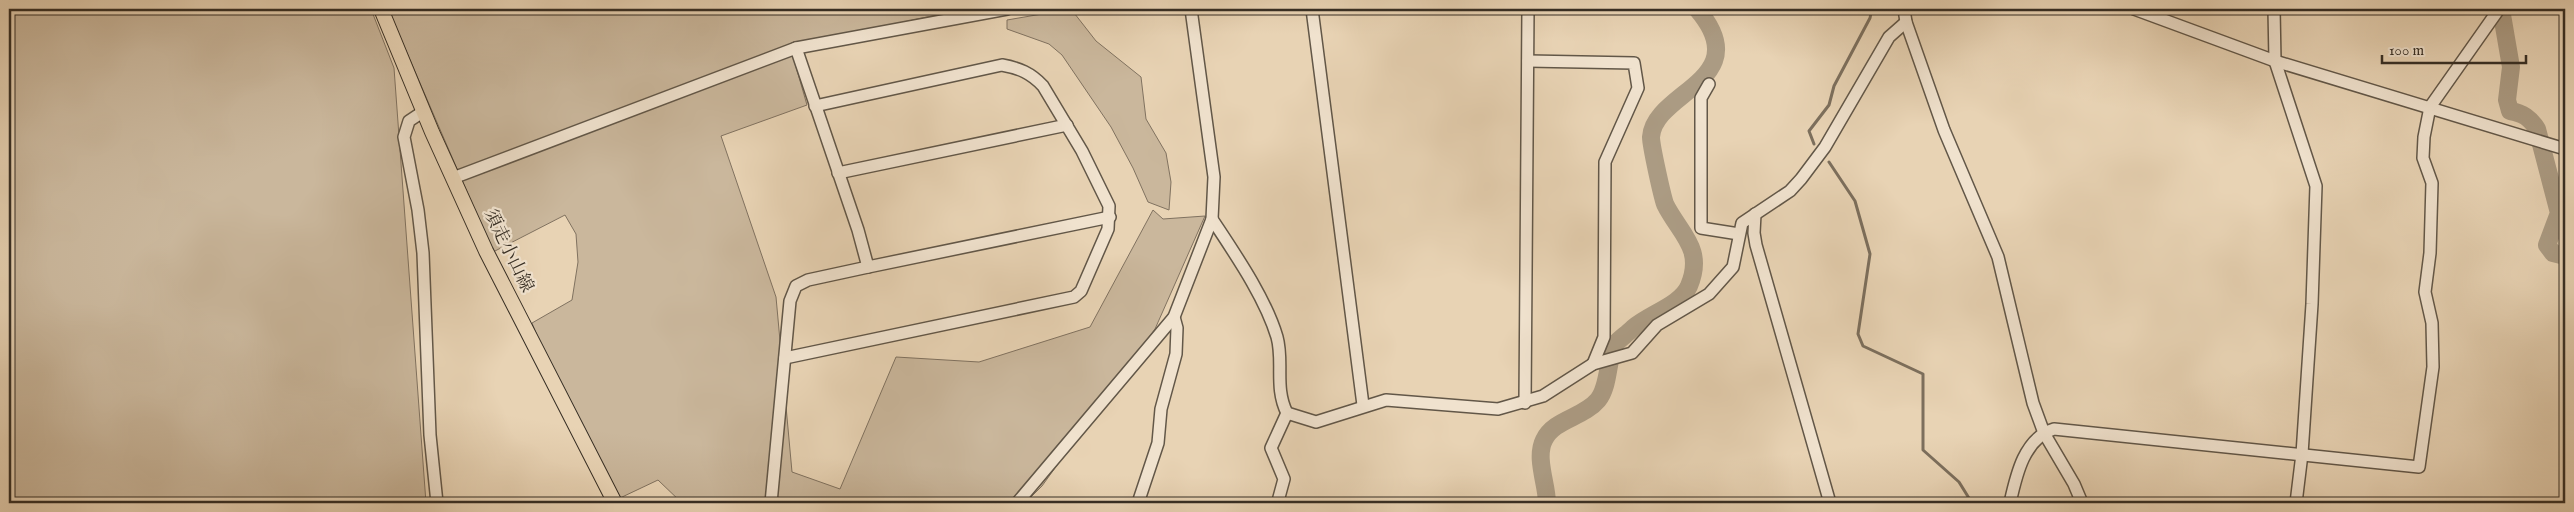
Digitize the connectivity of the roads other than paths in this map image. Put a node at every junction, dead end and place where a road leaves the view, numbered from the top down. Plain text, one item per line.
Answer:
1 (381, 9) edge
2 (1007, 9) edge
3 (1191, 9) edge
4 (1312, 9) edge
5 (1528, 9) edge
6 (1904, 9) edge
7 (2134, 9) edge
8 (2274, 9) edge
9 (2499, 9) edge
10 (1906, 22) junction
11 (796, 48) junction
12 (1528, 61) junction
13 (2275, 61) junction
14 (1709, 84) dead end
15 (815, 106) junction
16 (2430, 107) junction
17 (424, 111) junction
18 (1067, 125) junction
19 (2565, 149) edge
20 (838, 173) junction
21 (453, 178) junction
22 (1755, 214) junction
23 (1110, 217) junction
24 (1212, 219) junction
25 (1739, 234) junction
26 (868, 267) junction
27 (1174, 317) junction
28 (785, 358) junction
29 (1596, 363) junction
30 (1525, 402) junction
31 (1363, 405) junction
32 (1287, 413) junction
33 (2044, 432) junction
34 (2302, 454) junction
35 (1278, 501) dead end
36 (437, 503) edge
37 (615, 503) edge
38 (771, 503) edge
39 (1017, 503) edge
40 (1138, 503) edge
41 (1830, 503) edge
42 (2010, 503) edge
43 (2082, 503) edge
44 (2296, 503) edge

1 - 17 main road, 須走小山線
2 - 11 street
3 - 24 street
4 - 31 street
5 - 12 street
6 - 10 street
7 - 13 street
8 - 13 street
9 - 16 street
10 - 22 street
10 - 33 street
11 - 15 street
11 - 21 street
12 - 29 street
12 - 30 street
13 - 16 street
13 - 34 street
14 - 25 street
15 - 18 street
15 - 20 street
16 - 19 street
16 - 34 street
17 - 21 main road, 須走小山線
17 - 36 street
18 - 20 street
18 - 23 street
20 - 26 street
21 - 37 main road, 須走小山線
22 - 25 street
22 - 41 street
23 - 26 street
23 - 28 street
24 - 27 street
24 - 32 street
25 - 29 street
26 - 28 street
27 - 39 street
27 - 40 street
28 - 38 street
29 - 30 street
30 - 31 street
31 - 32 street
32 - 35 street
33 - 34 street
33 - 42 street
33 - 43 street
34 - 44 street

